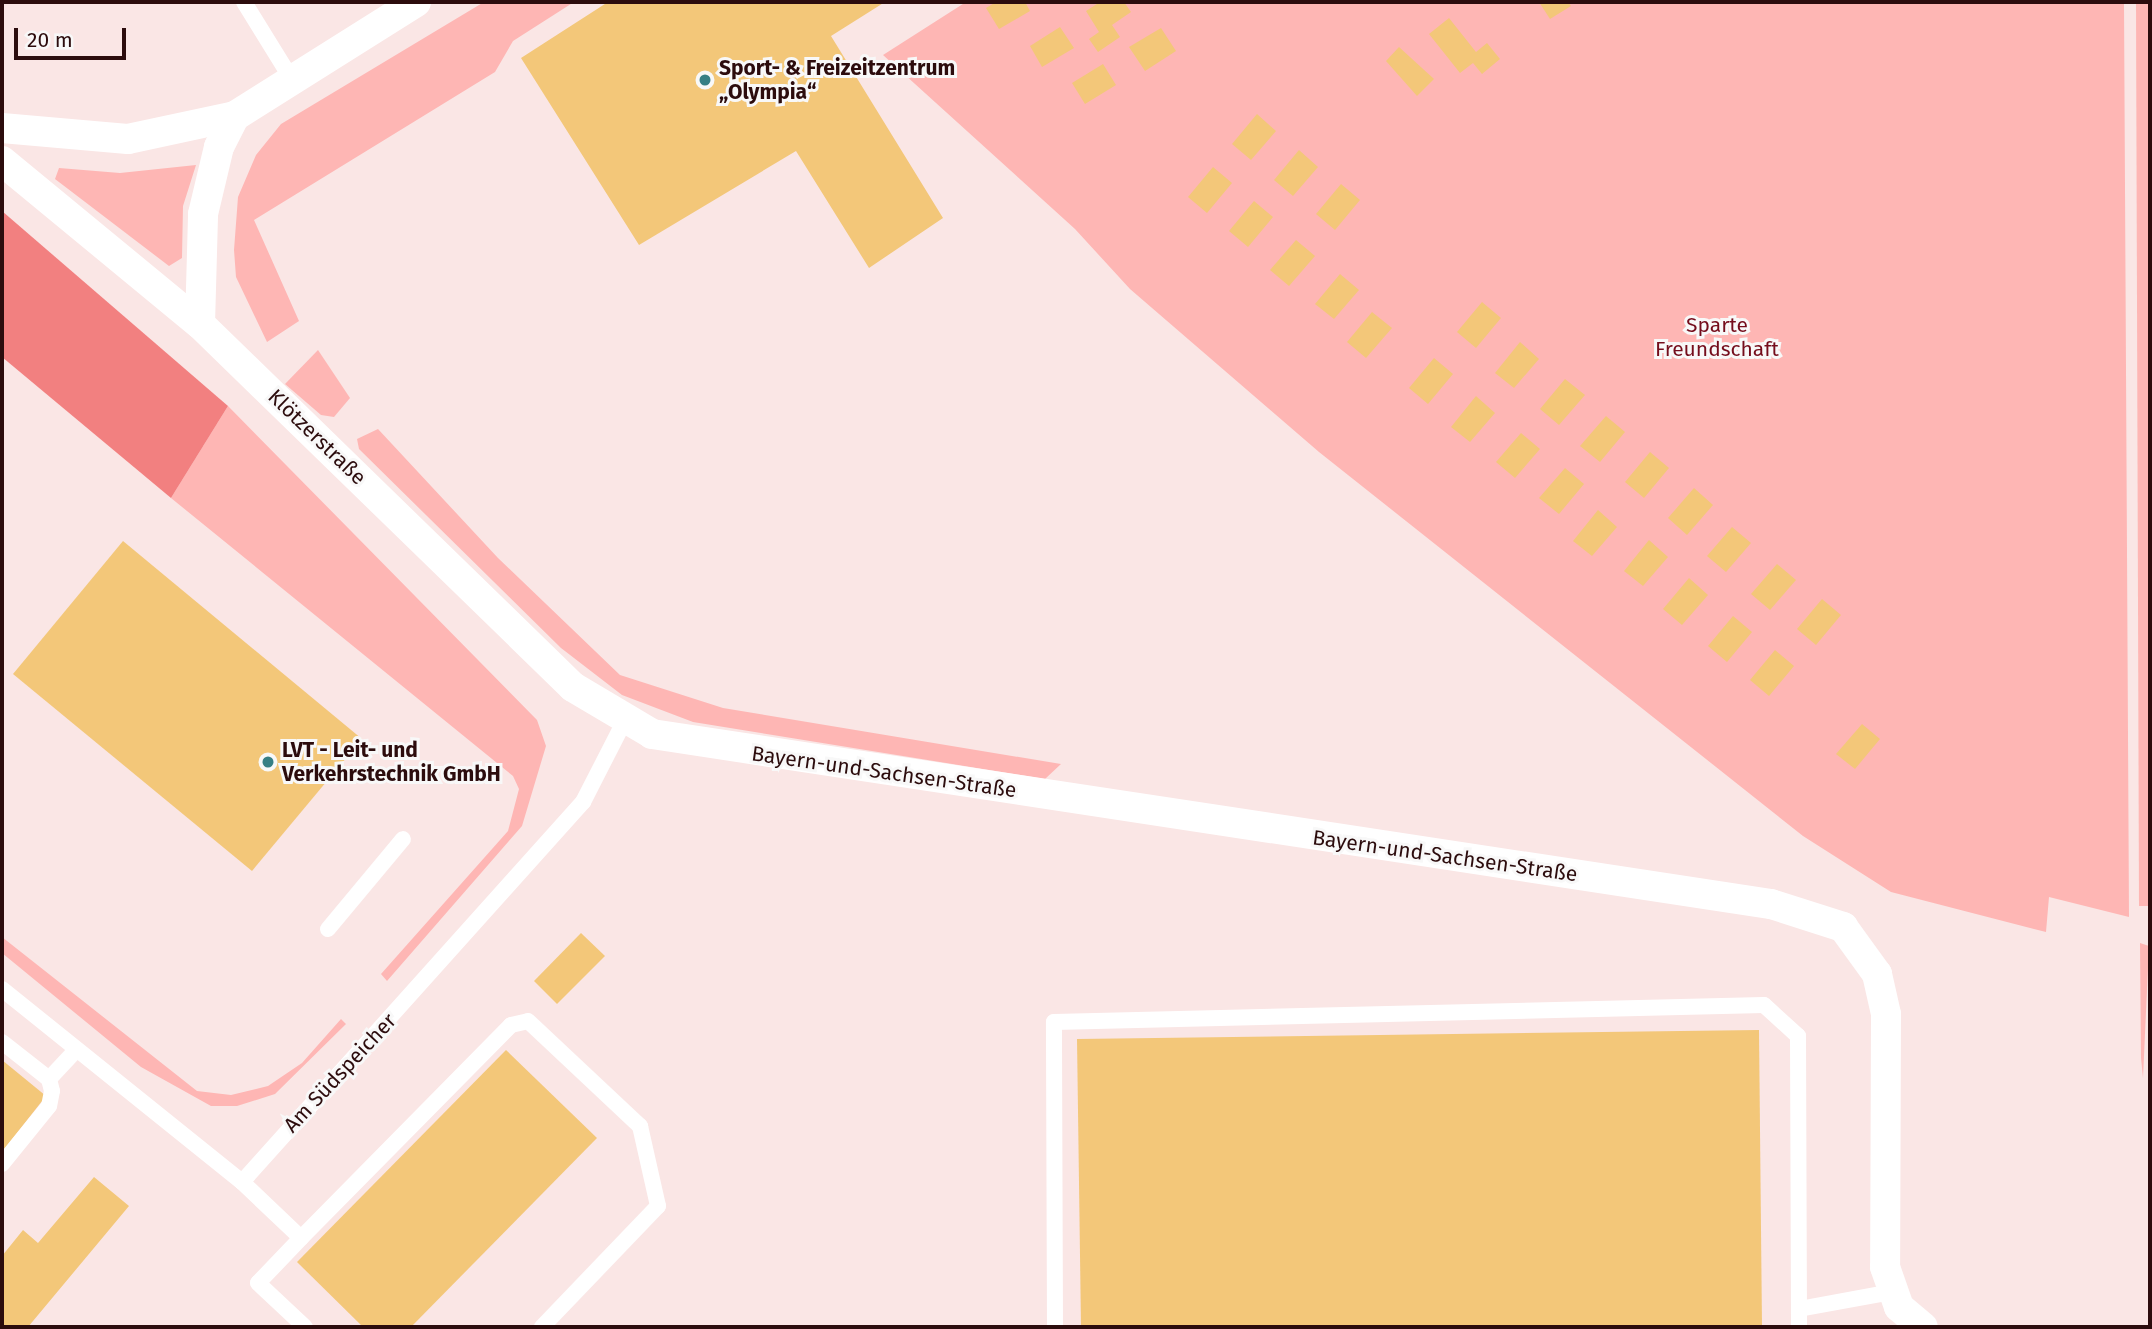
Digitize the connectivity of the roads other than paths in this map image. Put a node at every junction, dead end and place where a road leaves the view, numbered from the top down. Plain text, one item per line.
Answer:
1 (244, 2) edge
2 (416, 2) edge
3 (291, 78) junction
4 (235, 116) junction
5 (2, 128) edge
6 (2, 161) edge
7 (200, 324) junction
8 (624, 722) junction
9 (403, 839) dead end
10 (328, 929) dead end
11 (2, 989) edge
12 (2, 1042) edge
13 (75, 1051) junction
14 (49, 1079) junction
15 (2, 1164) edge
16 (242, 1182) junction
17 (301, 1238) junction
18 (1892, 1293) junction
19 (1799, 1309) junction
20 (305, 1327) edge
21 (542, 1327) edge
22 (1055, 1327) edge
23 (1799, 1327) edge
24 (1923, 1327) edge

1 - 3 lane
2 - 3 street
3 - 4 street
4 - 5 street
4 - 7 street
6 - 7 street, Klötzerstraße
7 - 8 street, Klötzerstraße
8 - 16 lane, Am Südspeicher
8 - 18 street, Bayern-und-Sachsen-Straße
9 - 10 lane
11 - 13 lane
12 - 14 lane
13 - 14 lane
13 - 16 lane
14 - 15 lane
16 - 17 lane
17 - 20 lane
17 - 21 lane
18 - 19 lane
18 - 24 street
19 - 22 lane
19 - 23 lane

